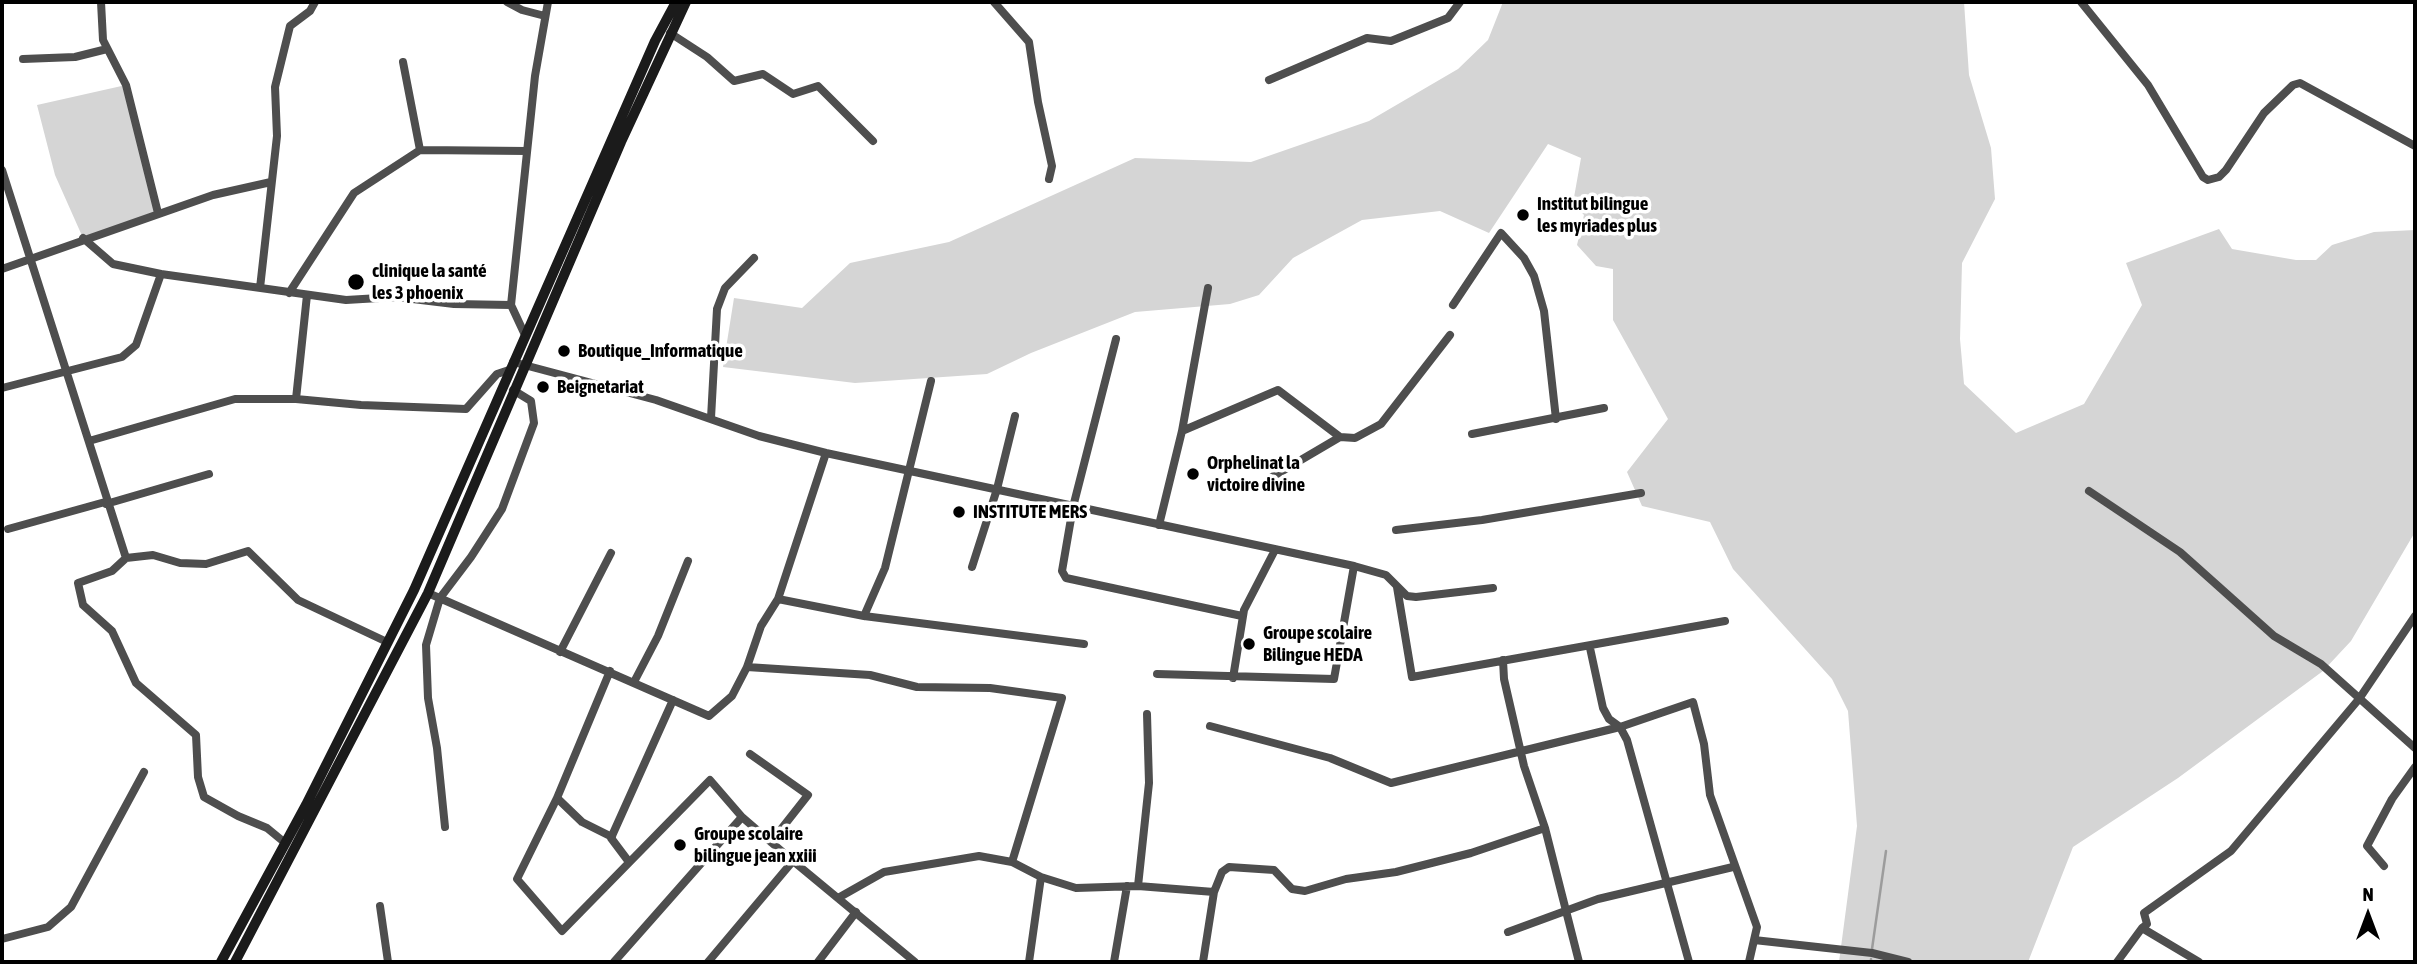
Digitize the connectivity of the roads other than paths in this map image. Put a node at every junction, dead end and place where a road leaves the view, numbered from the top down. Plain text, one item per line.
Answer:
1 (101, 2) edge
2 (315, 2) edge
3 (507, 2) edge
4 (548, 2) edge
5 (676, 2) edge
6 (686, 2) edge
7 (994, 2) edge
8 (1461, 2) edge
9 (2081, 2) edge
10 (545, 16) junction
11 (670, 33) junction
12 (107, 49) junction
13 (23, 59) dead end
14 (403, 62) dead end
15 (1269, 80) dead end
16 (873, 141) dead end
17 (2415, 146) edge
18 (420, 150) junction
19 (527, 151) junction
20 (2, 170) edge
21 (1049, 179) dead end
22 (271, 181) junction
23 (158, 213) junction
24 (83, 239) junction
25 (30, 258) junction
26 (754, 258) dead end
27 (2, 269) edge
28 (161, 274) junction
29 (260, 288) junction
30 (1208, 288) dead end
31 (289, 293) junction
32 (307, 295) junction
33 (511, 304) junction
34 (1453, 305) dead end
35 (525, 335) junction
36 (1450, 335) dead end
37 (1116, 339) dead end
38 (515, 366) junction
39 (65, 370) junction
40 (931, 381) dead end
41 (2, 388) edge
42 (513, 390) junction
43 (296, 398) junction
44 (1604, 408) dead end
45 (1015, 416) dead end
46 (711, 418) junction
47 (1556, 419) junction
48 (1182, 431) junction
49 (1472, 435) dead end
50 (1340, 437) junction
51 (89, 440) junction
52 (826, 453) junction
53 (910, 469) junction
54 (209, 474) dead end
55 (1272, 477) dead end
56 (997, 489) junction
57 (2089, 491) dead end
58 (1641, 493) dead end
59 (106, 503) junction
60 (1073, 507) junction
61 (1159, 525) junction
62 (8, 529) dead end
63 (1396, 530) dead end
64 (1275, 550) junction
65 (611, 553) dead end
66 (125, 558) junction
67 (688, 561) dead end
68 (1354, 566) junction
69 (972, 567) dead end
70 (1397, 587) junction
71 (1493, 588) dead end
72 (428, 593) junction
73 (440, 598) junction
74 (778, 599) junction
75 (864, 616) junction
76 (1242, 616) junction
77 (2415, 616) edge
78 (1725, 621) dead end
79 (387, 642) junction
80 (1084, 644) dead end
81 (1590, 648) junction
82 (560, 652) junction
83 (1503, 660) junction
84 (747, 667) junction
85 (610, 671) junction
86 (1157, 674) dead end
87 (1233, 678) junction
88 (634, 682) junction
89 (2359, 699) junction
90 (673, 700) junction
91 (1147, 714) dead end
92 (1210, 726) dead end
93 (1620, 727) junction
94 (2415, 748) edge
95 (1522, 752) junction
96 (750, 754) dead end
97 (2415, 767) edge
98 (144, 772) dead end
99 (557, 798) junction
100 (742, 817) junction
101 (445, 827) dead end
102 (1545, 828) junction
103 (612, 837) junction
104 (284, 842) junction
105 (771, 842) junction
106 (793, 861) junction
107 (629, 862) junction
108 (1012, 862) junction
109 (2384, 866) dead end
110 (1733, 867) junction
111 (1041, 877) junction
112 (1666, 881) junction
113 (1127, 886) junction
114 (1138, 886) junction
115 (1214, 892) junction
116 (838, 898) junction
117 (380, 906) dead end
118 (1566, 910) junction
119 (856, 912) junction
120 (2142, 928) junction
121 (1508, 932) dead end
122 (2, 939) edge
123 (1754, 940) junction
124 (221, 962) edge
125 (234, 962) edge
126 (388, 962) edge
127 (614, 962) edge
128 (708, 962) edge
129 (818, 962) edge
130 (915, 962) edge
131 (1029, 962) edge
132 (1114, 962) edge
133 (1203, 962) edge
134 (1578, 962) edge
135 (1689, 962) edge
136 (1749, 962) edge
137 (1908, 962) edge
138 (2118, 962) edge
139 (2199, 962) edge

1 - 12 street
2 - 22 street
3 - 10 street
4 - 10 street
5 - 35 main road
6 - 11 main road
7 - 21 street
8 - 15 street
9 - 17 street
10 - 19 street
11 - 16 street
11 - 38 main road
12 - 13 street
12 - 23 street
14 - 18 street
18 - 19 street
18 - 31 street
19 - 33 street
20 - 25 street
22 - 23 street
22 - 29 street
23 - 24 street
24 - 25 street
24 - 28 street
25 - 27 street
25 - 39 street
26 - 46 street
28 - 29 street
28 - 39 street
29 - 31 street
30 - 48 street
31 - 32 street
32 - 33 street
32 - 43 street
33 - 35 street
34 - 47 street
35 - 38 main road
36 - 50 street
37 - 60 street
38 - 42 main road
38 - 43 street
38 - 46 street
38 - 79 main road
39 - 41 street
39 - 51 street
40 - 53 street
42 - 72 main road
42 - 73 street
43 - 51 street
44 - 47 street
45 - 56 street
46 - 52 street
47 - 49 street
48 - 50 street
48 - 61 street
50 - 55 street
51 - 59 street
52 - 53 street
52 - 74 street
53 - 56 street
53 - 75 street
54 - 59 street
56 - 60 street
56 - 69 street
57 - 89 street
58 - 63 street
59 - 62 street
59 - 66 street
60 - 61 street
60 - 76 street
61 - 64 street
64 - 68 street
64 - 76 street
65 - 82 street
66 - 79 street
66 - 104 street
67 - 88 street
68 - 70 street
68 - 87 street
70 - 71 street
70 - 83 street
72 - 73 street
72 - 125 main road
73 - 82 street
73 - 101 street
74 - 75 street
74 - 84 street
75 - 80 street
76 - 87 street
77 - 89 street
78 - 81 street
79 - 104 main road
81 - 83 street
81 - 93 street
82 - 85 street
83 - 95 street
84 - 90 street
84 - 108 street
85 - 88 street
85 - 99 street
86 - 87 street
88 - 90 street
89 - 94 street
89 - 120 street
90 - 103 street
91 - 114 street
92 - 95 street
93 - 95 street
93 - 110 street
93 - 112 street
95 - 102 street
96 - 105 street
97 - 109 street
98 - 122 street
99 - 103 street
99 - 107 street
100 - 105 street
100 - 107 street
100 - 127 street
102 - 115 street
102 - 118 street
103 - 107 street
104 - 124 main road
105 - 106 street
106 - 116 street
106 - 128 street
108 - 111 street
108 - 116 street
110 - 112 street
110 - 123 street
111 - 113 street
111 - 131 street
112 - 118 street
112 - 135 street
113 - 114 street
113 - 132 street
114 - 115 street
115 - 133 street
116 - 119 street
117 - 126 street
118 - 121 street
118 - 134 street
119 - 129 street
119 - 130 street
120 - 138 street
120 - 139 street
123 - 136 street
123 - 137 street

